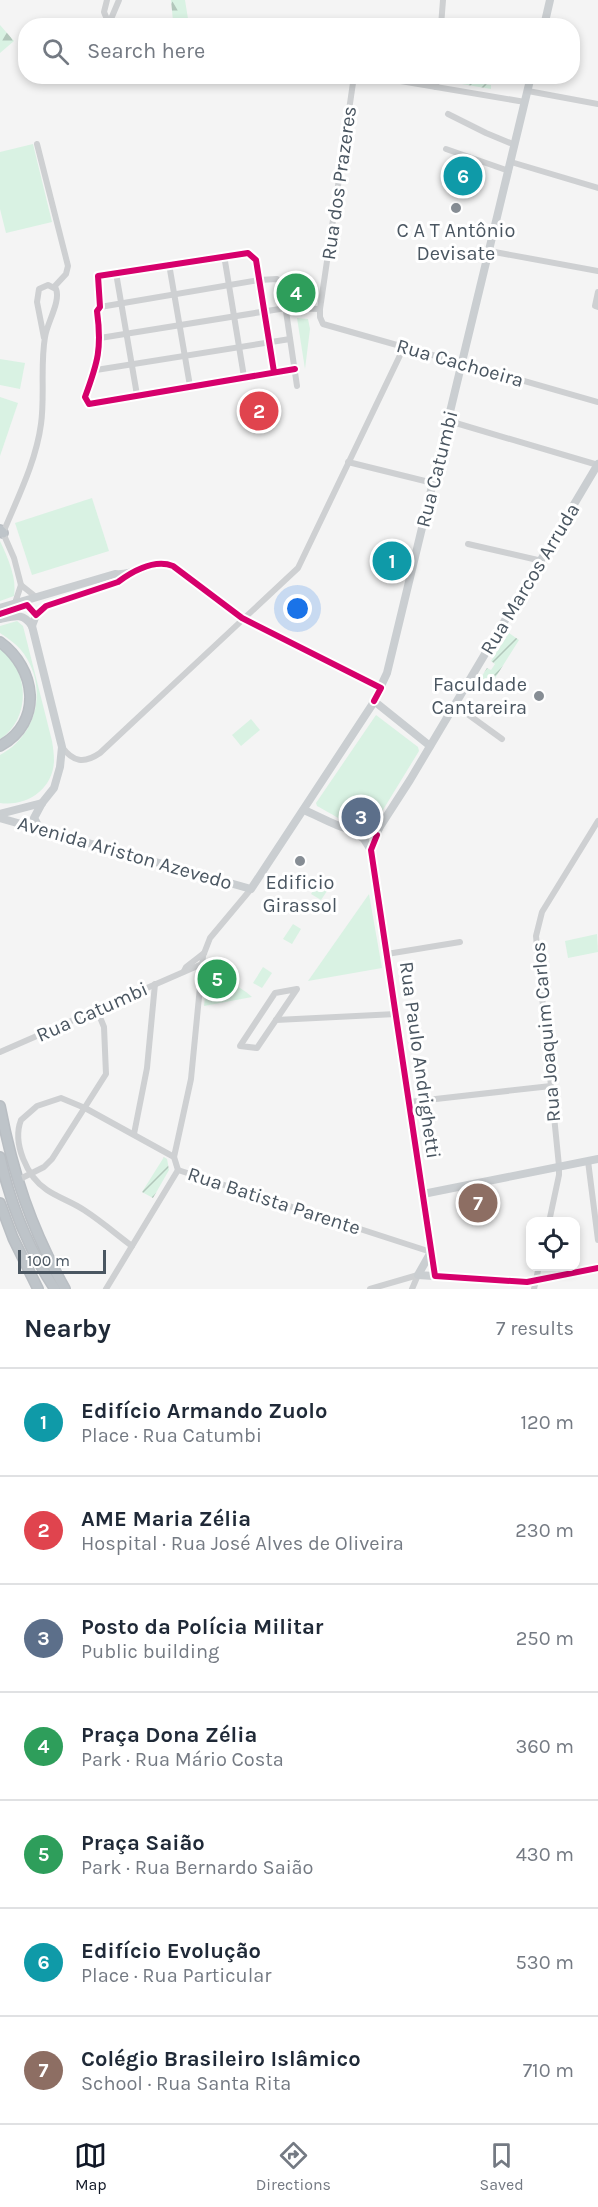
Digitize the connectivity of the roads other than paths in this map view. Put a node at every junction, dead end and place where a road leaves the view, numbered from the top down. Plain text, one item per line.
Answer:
1 (107, 0) edge
2 (119, 0) edge
3 (443, 0) edge
4 (550, 0) edge
5 (106, 18) edge
6 (112, 18) edge
7 (442, 18) edge
8 (546, 18) edge
9 (353, 84) edge
10 (418, 84) edge
11 (529, 84) edge
12 (436, 87) joint
13 (528, 91) junction
14 (525, 102) junction
15 (598, 104) edge
16 (448, 114) dead end
17 (36, 144) dead end
18 (515, 145) junction
19 (446, 149) dead end
20 (511, 162) junction
21 (509, 171) junction
22 (598, 188) edge
23 (489, 251) junction
24 (224, 255) junction
25 (169, 264) junction
26 (598, 271) edge
27 (116, 273) junction
28 (259, 280) junction
29 (229, 285) junction
30 (54, 286) junction
31 (598, 292) edge
32 (174, 295) junction
33 (121, 303) junction
34 (100, 307) junction
35 (598, 307) edge
36 (286, 308) junction
37 (320, 309) junction
38 (264, 311) junction
39 (233, 316) junction
40 (323, 324) joint
41 (180, 325) junction
42 (126, 333) junction
43 (44, 338) junction
44 (100, 338) junction
45 (290, 339) junction
46 (269, 342) junction
47 (404, 347) junction
48 (238, 348) junction
49 (185, 356) junction
50 (132, 364) junction
51 (462, 364) junction
52 (295, 369) junction
53 (96, 370) junction
54 (274, 372) junction
55 (244, 377) junction
56 (190, 386) junction
57 (297, 386) dead end
58 (136, 395) junction
59 (598, 402) edge
60 (448, 421) junction
61 (348, 462) junction
62 (598, 464) edge
63 (434, 483) junction
64 (2, 532) edge
65 (468, 544) dead end
66 (542, 561) junction
67 (128, 575) junction
68 (21, 585) junction
69 (36, 597) junction
70 (15, 603) junction
71 (0, 608) edge
72 (242, 618) junction
73 (0, 620) edge
74 (32, 626) junction
75 (0, 642) edge
76 (381, 688) junction
77 (375, 701) junction
78 (455, 705) junction
79 (502, 739) dead end
80 (0, 746) edge
81 (430, 746) junction
82 (62, 747) junction
83 (42, 803) junction
84 (304, 810) junction
85 (0, 816) edge
86 (598, 821) edge
87 (379, 828) junction
88 (41, 830) junction
89 (353, 831) junction
90 (371, 850) junction
91 (237, 885) junction
92 (250, 889) junction
93 (244, 897) junction
94 (460, 942) dead end
95 (204, 953) junction
96 (387, 954) junction
97 (202, 964) junction
98 (183, 972) junction
99 (155, 984) junction
100 (265, 1008) junction
101 (97, 1010) junction
102 (396, 1014) junction
103 (277, 1018) junction
104 (257, 1020) junction
105 (271, 1028) junction
106 (0, 1052) edge
107 (551, 1086) junction
108 (409, 1102) junction
109 (0, 1106) edge
110 (85, 1108) junction
111 (1, 1118) edge
112 (134, 1134) junction
113 (174, 1156) junction
114 (0, 1157) edge
115 (598, 1159) edge
116 (588, 1161) junction
117 (559, 1166) junction
118 (178, 1170) junction
119 (31, 1173) junction
120 (18, 1180) junction
121 (423, 1194) junction
122 (0, 1203) edge
123 (550, 1217) edge
124 (598, 1240) edge
125 (132, 1246) junction
126 (431, 1252) junction
127 (598, 1268) edge
128 (418, 1275) junction
129 (435, 1276) junction
130 (535, 1285) edge
131 (38, 1289) edge
132 (55, 1289) edge
133 (65, 1289) edge
134 (106, 1289) edge
135 (370, 1289) edge
136 (412, 1289) edge

1 - 5 street
2 - 6 street
3 - 7 street
4 - 8 main road
9 - 37 street, Rua dos Prazeres
10 - 12 street
11 - 13 main road, Rua Catumbi
12 - 14 street
13 - 14 main road, Rua Catumbi
13 - 15 street
14 - 18 main road, Rua Catumbi
16 - 18 street
17 - 30 street
18 - 20 main road, Rua Catumbi
19 - 21 street
20 - 21 main road, Rua Catumbi
20 - 22 street
21 - 23 main road, Rua Catumbi
23 - 26 street
23 - 51 main road, Rua Catumbi
24 - 25 street
24 - 28 street
24 - 29 street
25 - 27 street
25 - 32 street
27 - 33 street
27 - 34 street
28 - 29 street
28 - 36 street
28 - 38 street
29 - 32 street
29 - 39 street
30 - 43 street
30 - 43 street
31 - 35 street
32 - 33 street
32 - 41 street
33 - 34 street
33 - 42 street
34 - 44 street
36 - 37 street
36 - 38 street
36 - 45 street
37 - 40 street, Rua dos Prazeres
38 - 39 street
38 - 46 street
39 - 41 street
39 - 48 street
40 - 47 street, Rua Cachoeira
41 - 42 street
41 - 49 street
42 - 44 street
42 - 50 street
43 - 64 street
44 - 53 street
45 - 46 street
45 - 52 street
46 - 48 street
46 - 54 street
47 - 51 street, Rua Cachoeira
47 - 61 street
48 - 49 street
48 - 55 street
49 - 50 street
49 - 56 street
50 - 53 street
50 - 58 street
51 - 59 street, Rua Cachoeira
51 - 60 main road, Rua Catumbi
52 - 54 street
52 - 57 street
53 - 58 street
54 - 55 street
55 - 56 street
56 - 58 street
60 - 62 street
60 - 63 main road, Rua Catumbi
61 - 63 street
61 - 72 street
62 - 66 main road, Rua Marcos Arruda
63 - 76 main road, Rua Catumbi
64 - 68 street
65 - 66 street
66 - 78 main road, Rua Marcos Arruda
67 - 69 main road
67 - 72 main road
67 - 74 main road
68 - 69 street
68 - 70 street
69 - 70 main road
70 - 71 main road
72 - 76 main road
72 - 82 street
73 - 74 main road
74 - 82 main road
75 - 80 highway
76 - 77 main road, Rua Catumbi
77 - 81 main road
77 - 84 main road, Rua Catumbi
78 - 79 street
78 - 81 main road, Rua Marcos Arruda
81 - 87 main road, Rua Marcos Arruda
82 - 83 main road
83 - 85 main road
83 - 88 main road
84 - 89 main road
84 - 92 main road, Rua Catumbi
85 - 88 main road, Avenida Ariston Azevedo
86 - 107 street, Rua Joaquim Carlos
87 - 89 main road
87 - 90 main road, Rua Marcos Arruda
88 - 91 main road, Avenida Ariston Azevedo
89 - 90 main road
90 - 96 main road, Rua Paulo Andrighetti
91 - 92 main road, Avenida Ariston Azevedo
91 - 93 street
92 - 93 street, Rua Catumbi
93 - 95 street, Rua Catumbi
94 - 96 street
95 - 97 street, Rua Catumbi
95 - 98 street, Rua Catumbi
96 - 102 main road, Rua Paulo Andrighetti
97 - 98 street, Rua Catumbi
97 - 113 street
98 - 99 street, Rua Catumbi
99 - 101 street, Rua Catumbi
99 - 112 street
100 - 103 street
100 - 103 street
100 - 104 street
101 - 106 street, Rua Catumbi
101 - 110 street
102 - 103 street
102 - 108 main road, Rua Paulo Andrighetti
103 - 105 street
104 - 105 street
104 - 105 street
107 - 108 street
107 - 117 street, Rua Joaquim Carlos
108 - 121 main road, Rua Paulo Andrighetti
109 - 111 highway
110 - 112 street, Rua Batista Parente
110 - 119 street
110 - 119 street, Rua Batista Parente
111 - 120 highway
112 - 113 street, Rua Batista Parente
113 - 118 street, Rua Batista Parente
114 - 132 highway
115 - 116 main road
116 - 117 main road
116 - 124 street
117 - 121 main road
117 - 123 street, Rua Joaquim Carlos
118 - 125 street
118 - 126 street, Rua Batista Parente
119 - 120 street
119 - 125 street
120 - 133 highway
121 - 126 main road, Rua Paulo Andrighetti
122 - 131 highway
125 - 134 street
126 - 128 main road
126 - 129 main road, Rua Paulo Andrighetti
127 - 130 main road
128 - 129 main road
128 - 135 street
128 - 136 street
129 - 130 main road

